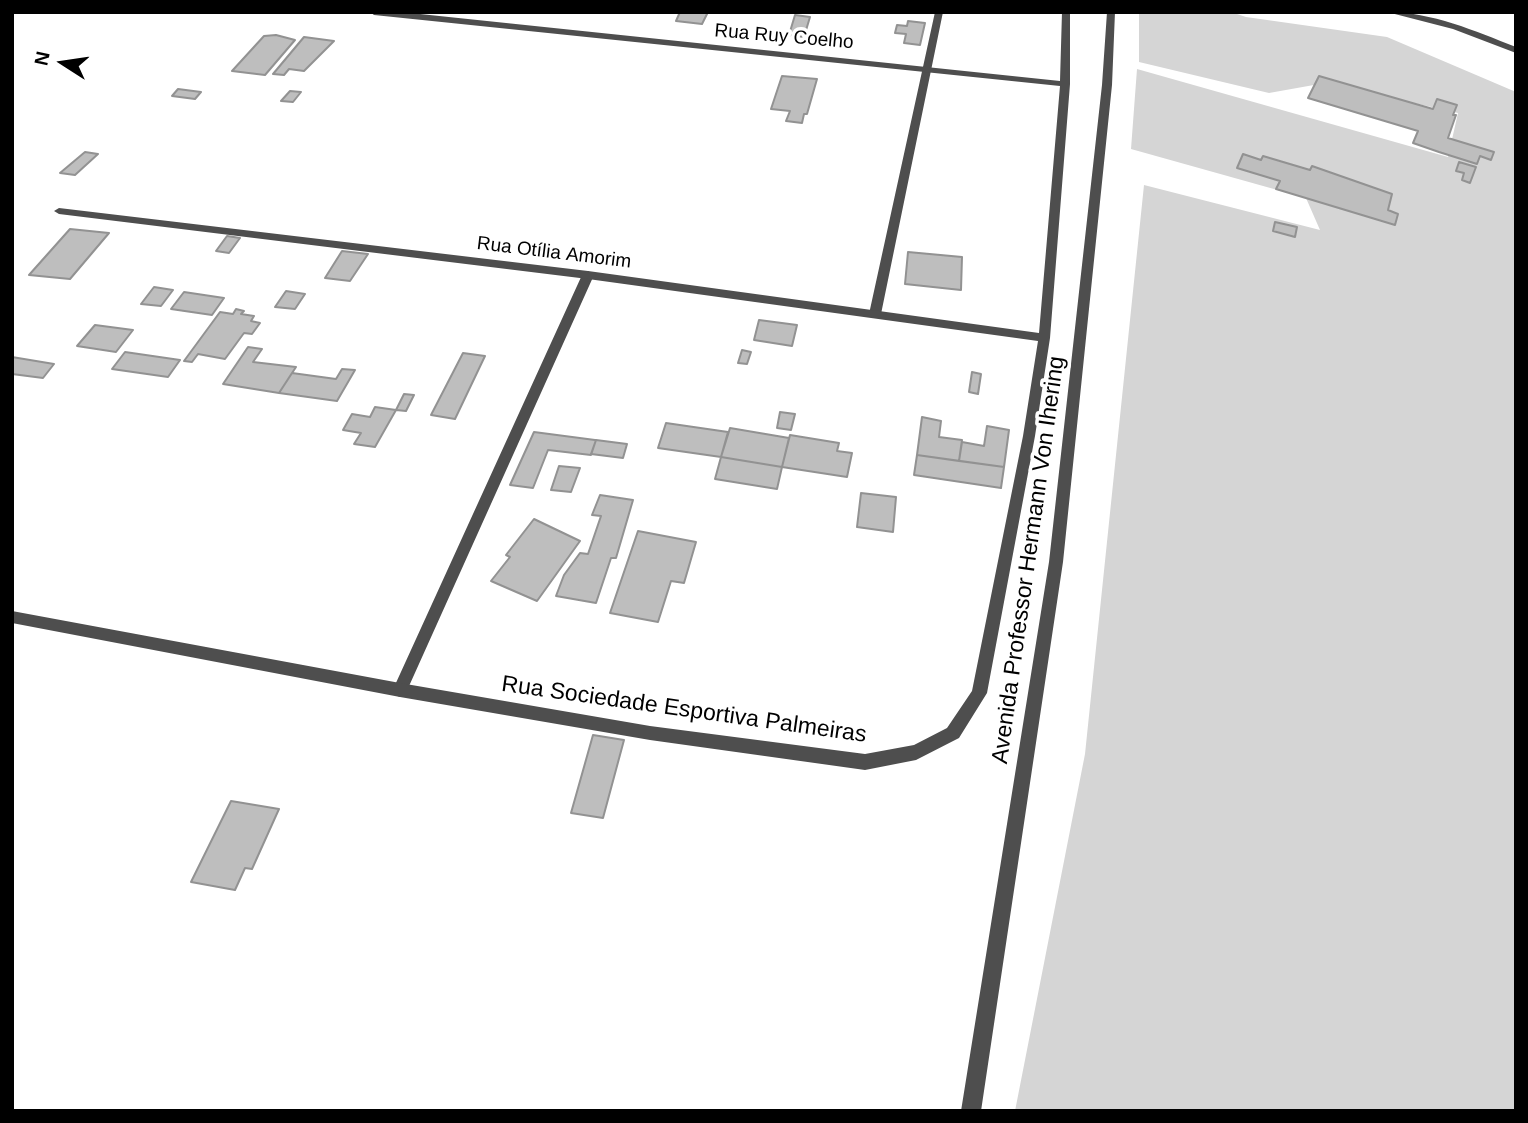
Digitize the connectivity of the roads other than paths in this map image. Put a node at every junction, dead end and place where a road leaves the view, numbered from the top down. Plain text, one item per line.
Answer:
1 (374, 12) edge
2 (939, 12) edge
3 (1066, 12) edge
4 (1111, 12) edge
5 (1391, 12) edge
6 (1516, 50) edge
7 (929, 68) junction
8 (1065, 84) junction
9 (59, 211) dead end
10 (588, 275) junction
11 (875, 314) junction
12 (1044, 338) junction
13 (12, 617) edge
14 (400, 690) junction
15 (971, 1111) edge

1 - 7 street, Rua Ruy Coelho
2 - 7 street
3 - 8 street, Rua Sociedade Esportiva Palmeiras
4 - 15 street, Avenida Professor Hermann Von Ihering
5 - 6 street
7 - 8 street, Rua Ruy Coelho
7 - 11 street
8 - 12 street, Rua Sociedade Esportiva Palmeiras
9 - 10 street, Rua Otília Amorim
10 - 11 street, Rua Otília Amorim
10 - 14 street
11 - 12 street, Rua Otília Amorim
12 - 14 street, Rua Sociedade Esportiva Palmeiras
13 - 14 street, Rua Sociedade Esportiva Palmeiras

